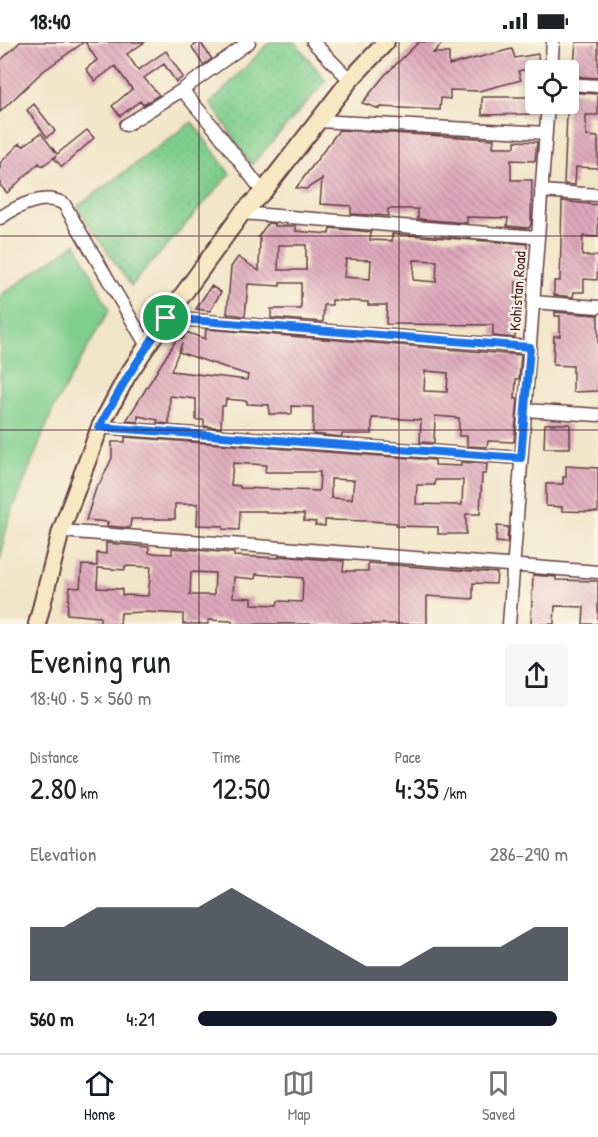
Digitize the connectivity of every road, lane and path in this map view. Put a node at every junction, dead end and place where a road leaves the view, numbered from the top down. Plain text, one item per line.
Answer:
1 (249, 42) edge
2 (313, 42) edge
3 (386, 42) edge
4 (553, 42) edge
5 (552, 60) edge
6 (350, 81) junction
7 (579, 85) edge
8 (598, 86) edge
9 (182, 90) junction
10 (547, 114) edge
11 (318, 121) junction
12 (126, 125) dead end
13 (546, 133) junction
14 (542, 191) junction
15 (263, 192) junction
16 (598, 195) edge
17 (242, 213) junction
18 (0, 218) edge
19 (537, 237) junction
20 (533, 302) junction
21 (598, 307) edge
22 (166, 318) junction
23 (147, 346) junction
24 (530, 347) junction
25 (525, 410) junction
26 (598, 415) edge
27 (99, 427) junction
28 (521, 458) junction
29 (61, 531) junction
30 (513, 565) junction
31 (598, 572) edge
32 (37, 624) edge
33 (509, 624) edge

1 - 9 street
2 - 6 street
3 - 6 main road
4 - 5 street
6 - 11 main road
7 - 8 street
9 - 12 street
9 - 15 street
10 - 13 street, Kohistan Road
11 - 13 street
11 - 15 main road
13 - 14 street, Kohistan Road
14 - 16 street
14 - 19 street, Kohistan Road
15 - 17 main road
17 - 19 street
17 - 22 main road
18 - 23 street
19 - 20 street, Kohistan Road
20 - 21 street
20 - 24 street, Kohistan Road
22 - 23 main road
22 - 24 street
23 - 27 main road
24 - 25 street, Kohistan Road
25 - 26 street
25 - 28 street, Kohistan Road
27 - 28 street
27 - 29 main road
28 - 30 street, Kohistan Road
29 - 30 street
29 - 32 main road
30 - 31 street
30 - 33 street, Kohistan Road

